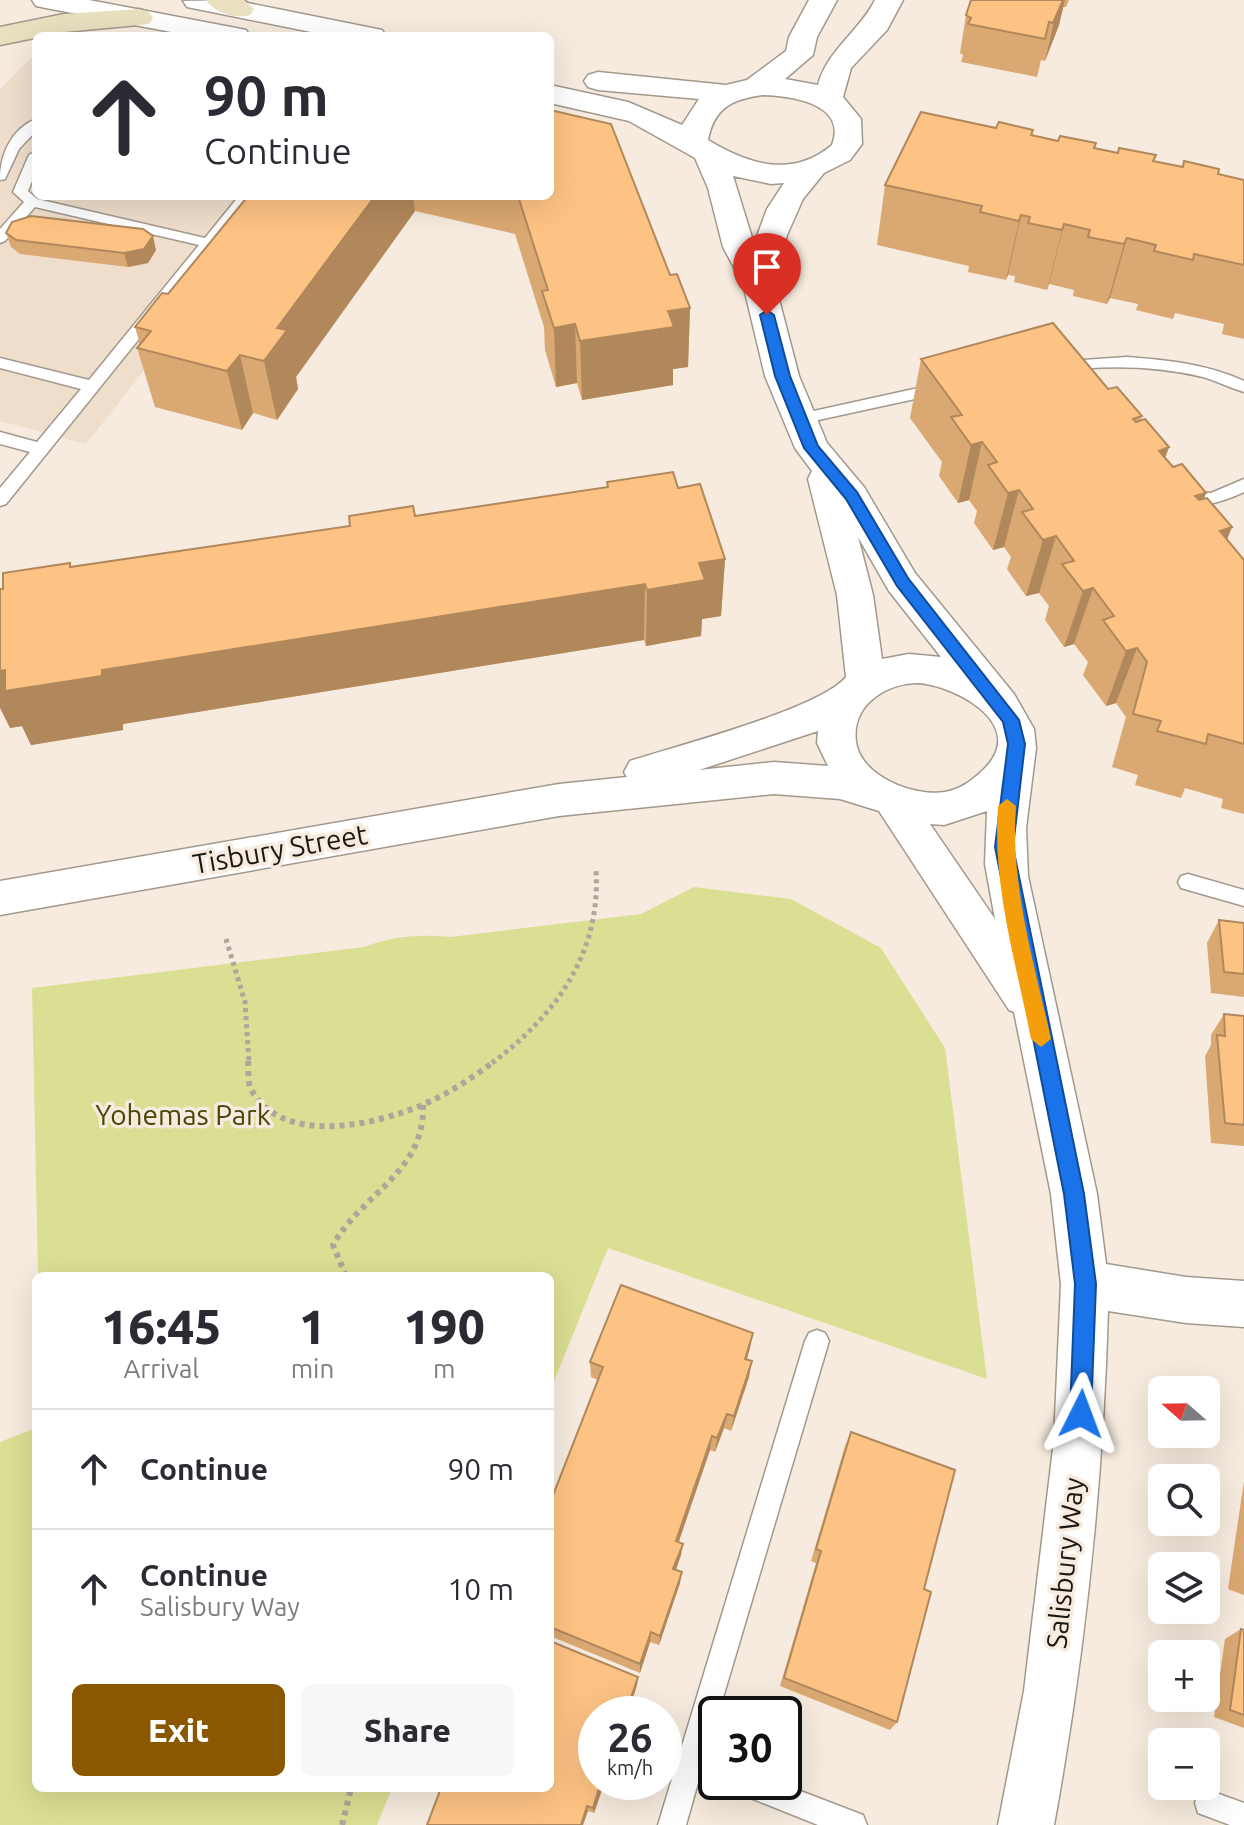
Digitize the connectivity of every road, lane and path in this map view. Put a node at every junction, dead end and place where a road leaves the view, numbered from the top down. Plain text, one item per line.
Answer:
1 (46, 0) edge
2 (193, 0) edge
3 (823, 0) edge
4 (889, 0) edge
5 (232, 15) edge
6 (139, 18) junction
7 (345, 32) edge
8 (0, 36) edge
9 (554, 73) edge
10 (757, 86) junction
11 (724, 93) junction
12 (554, 95) edge
13 (828, 100) junction
14 (32, 127) edge
15 (701, 149) junction
16 (32, 164) edge
17 (812, 169) junction
18 (0, 176) edge
19 (243, 200) edge
20 (32, 202) junction
21 (0, 238) edge
22 (208, 243) junction
23 (759, 284) junction
24 (0, 363) edge
25 (1039, 370) edge
26 (962, 384) edge
27 (92, 386) junction
28 (1244, 387) edge
29 (800, 419) junction
30 (0, 438) edge
31 (41, 449) junction
32 (820, 462) junction
33 (1163, 484) edge
34 (1244, 485) edge
35 (0, 500) edge
36 (856, 690) junction
37 (996, 699) junction
38 (1012, 767) junction
39 (884, 799) junction
40 (559, 800) junction
41 (596, 871) dead end
42 (1188, 882) dead end
43 (0, 898) edge
44 (1244, 898) edge
45 (226, 939) dead end
46 (1036, 1015) junction
47 (423, 1105) junction
48 (344, 1272) edge
49 (1085, 1284) junction
50 (1244, 1304) edge
51 (817, 1341) dead end
52 (691, 1762) junction
53 (698, 1765) edge
54 (350, 1792) edge
55 (788, 1800) edge
56 (1208, 1803) dead end
57 (1244, 1817) edge
58 (342, 1825) edge
59 (672, 1825) edge
60 (853, 1825) edge
61 (1026, 1825) edge

1 - 6 street
2 - 5 street
3 - 10 street
4 - 13 street
5 - 6 street
5 - 7 street
6 - 8 main road
9 - 11 street
10 - 11 street
10 - 13 street
11 - 15 street
12 - 15 street
13 - 17 street
14 - 18 lane
15 - 17 street
15 - 23 street
16 - 20 lane
17 - 23 street
19 - 22 lane
20 - 21 lane
20 - 22 lane
22 - 27 lane
23 - 29 street
24 - 27 lane
25 - 28 lane
26 - 29 lane
27 - 31 lane
29 - 32 street
30 - 31 lane
31 - 35 lane
32 - 36 street
32 - 37 street
33 - 34 lane
36 - 37 street
36 - 39 street
36 - 40 street, Tisbury Street
37 - 38 street
38 - 39 street
38 - 46 street, Salisbury Way
39 - 40 street, Tisbury Street
39 - 46 street, Salisbury Way
40 - 43 street, Tisbury Street
41 - 47 path
42 - 44 lane
45 - 47 path
46 - 49 street, Salisbury Way
47 - 48 path
49 - 50 street
49 - 61 street, Salisbury Way
51 - 52 lane
52 - 53 lane
52 - 59 lane
54 - 58 path
55 - 60 lane
56 - 57 lane

